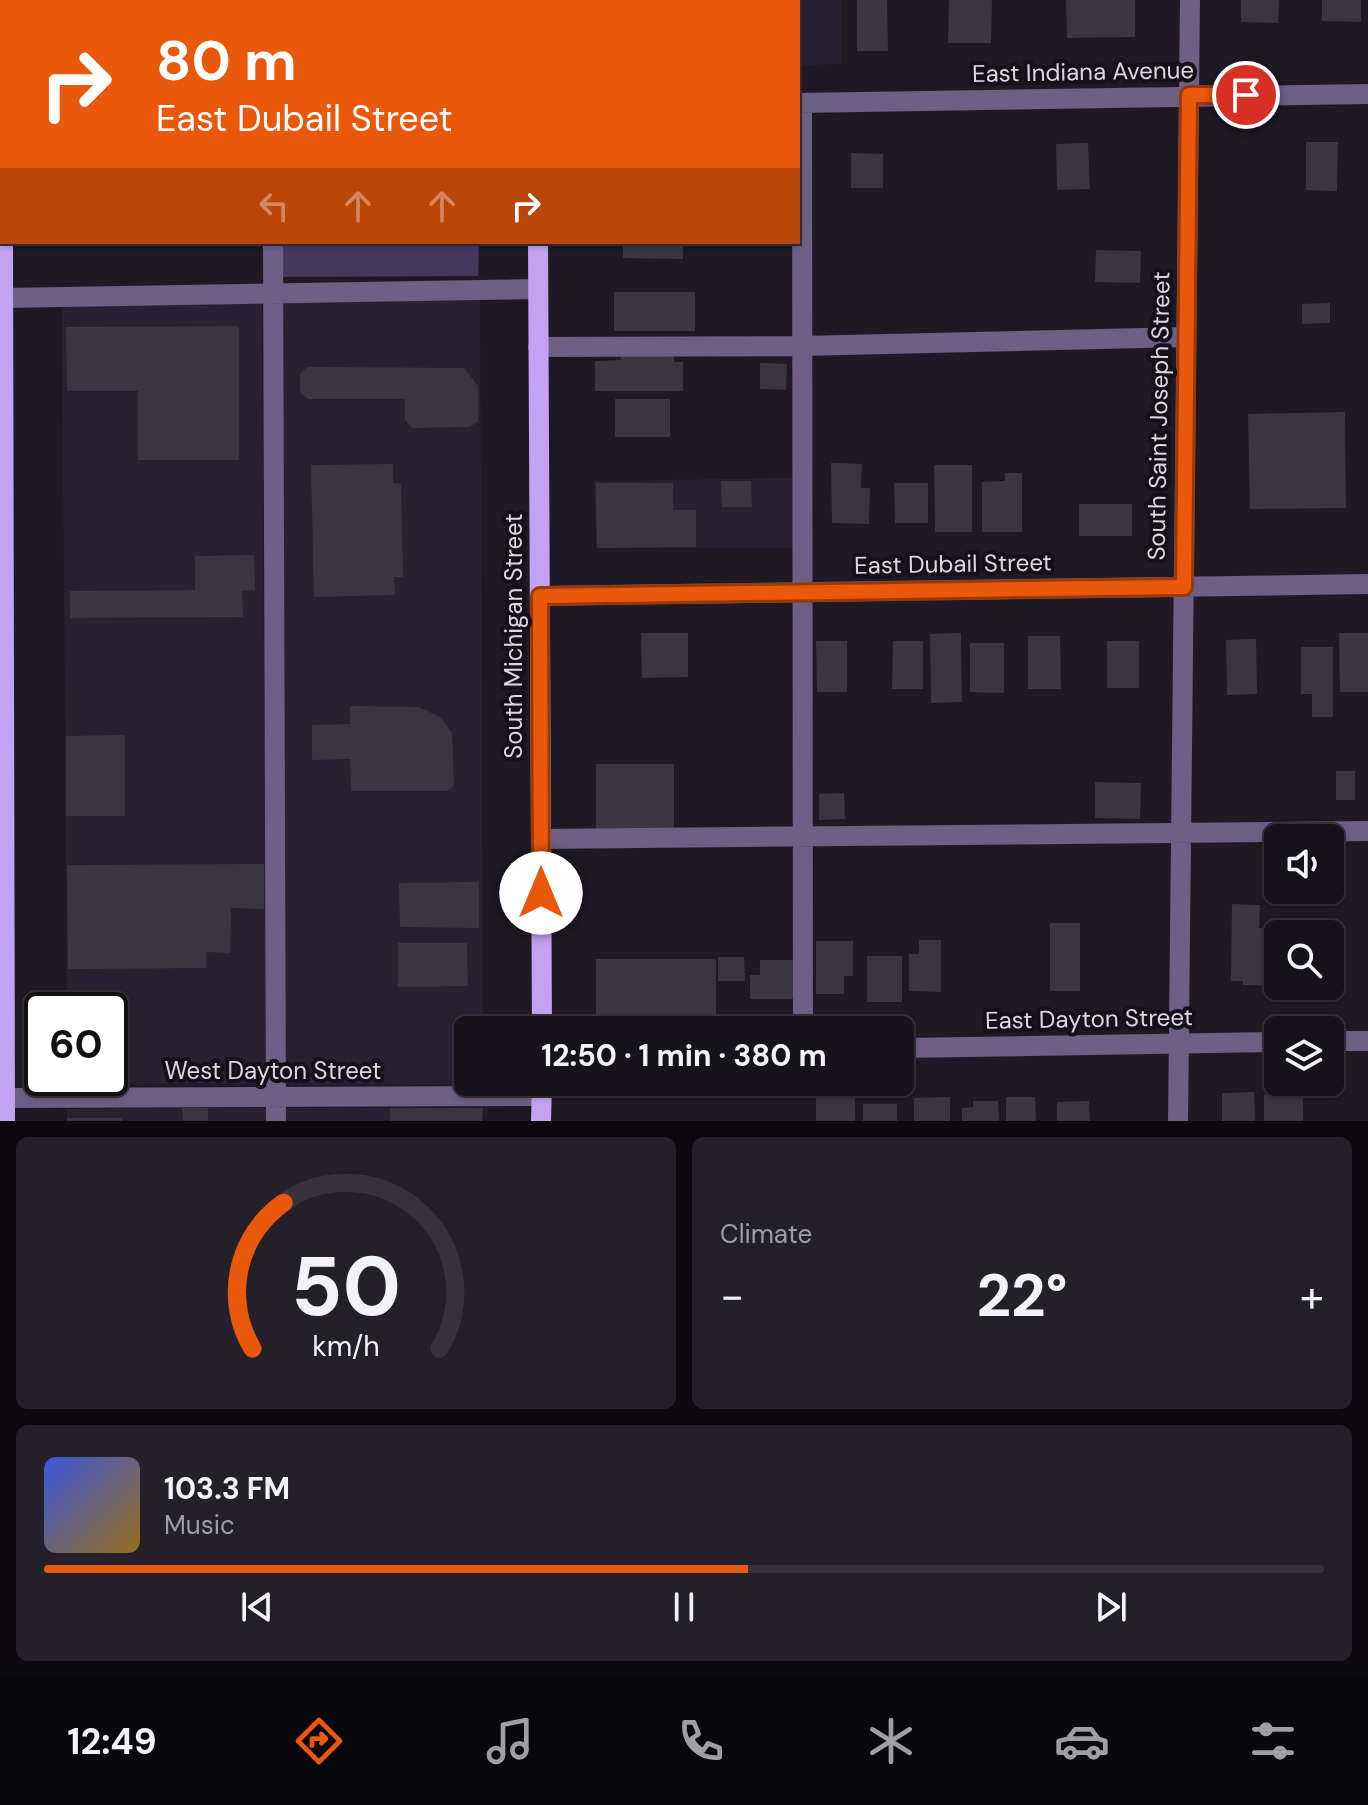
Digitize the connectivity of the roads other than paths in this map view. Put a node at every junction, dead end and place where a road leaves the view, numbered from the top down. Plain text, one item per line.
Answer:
1 (1190, 0) edge
2 (1368, 94) edge
3 (1189, 95) junction
4 (800, 103) edge
5 (3, 244) edge
6 (273, 244) edge
7 (538, 244) edge
8 (538, 289) junction
9 (273, 291) junction
10 (3, 298) junction
11 (1186, 337) junction
12 (800, 346) junction
13 (538, 347) junction
14 (1368, 584) edge
15 (1184, 587) junction
16 (803, 592) junction
17 (540, 596) junction
18 (1368, 831) edge
19 (1181, 834) junction
20 (802, 838) junction
21 (541, 839) junction
22 (542, 1016) edge
23 (803, 1016) edge
24 (1344, 1041) edge
25 (1368, 1041) edge
26 (1264, 1042) edge
27 (1179, 1044) junction
28 (914, 1048) edge
29 (454, 1092) edge
30 (542, 1096) edge
31 (276, 1097) junction
32 (5, 1098) junction
33 (5, 1121) edge
34 (276, 1121) edge
35 (541, 1121) edge
36 (1178, 1121) edge

1 - 3 street, South Saint Joseph Street
2 - 3 street, East Indiana Avenue
3 - 4 street, East Indiana Avenue
3 - 11 street, South Saint Joseph Street
4 - 12 street
5 - 10 main road
6 - 9 street
7 - 8 main road, South Michigan Street
8 - 9 street
8 - 13 main road, South Michigan Street
9 - 10 street
9 - 31 street
10 - 32 main road
11 - 12 street
11 - 15 street, South Saint Joseph Street
12 - 13 street
12 - 16 street
13 - 17 main road, South Michigan Street
14 - 15 street, East Dubail Street
15 - 16 street, East Dubail Street
15 - 19 street, South Saint Joseph Street
16 - 17 street, East Dubail Street
16 - 20 street
17 - 21 main road, South Michigan Street
18 - 19 street
19 - 20 street
19 - 27 street, South Saint Joseph Street
20 - 21 street
20 - 23 street
21 - 22 main road, South Michigan Street
24 - 25 street
26 - 27 street, East Dayton Street
27 - 28 street, East Dayton Street
27 - 36 street, South Saint Joseph Street
29 - 31 street, West Dayton Street
30 - 35 main road
31 - 32 street, West Dayton Street
31 - 34 street
32 - 33 main road

